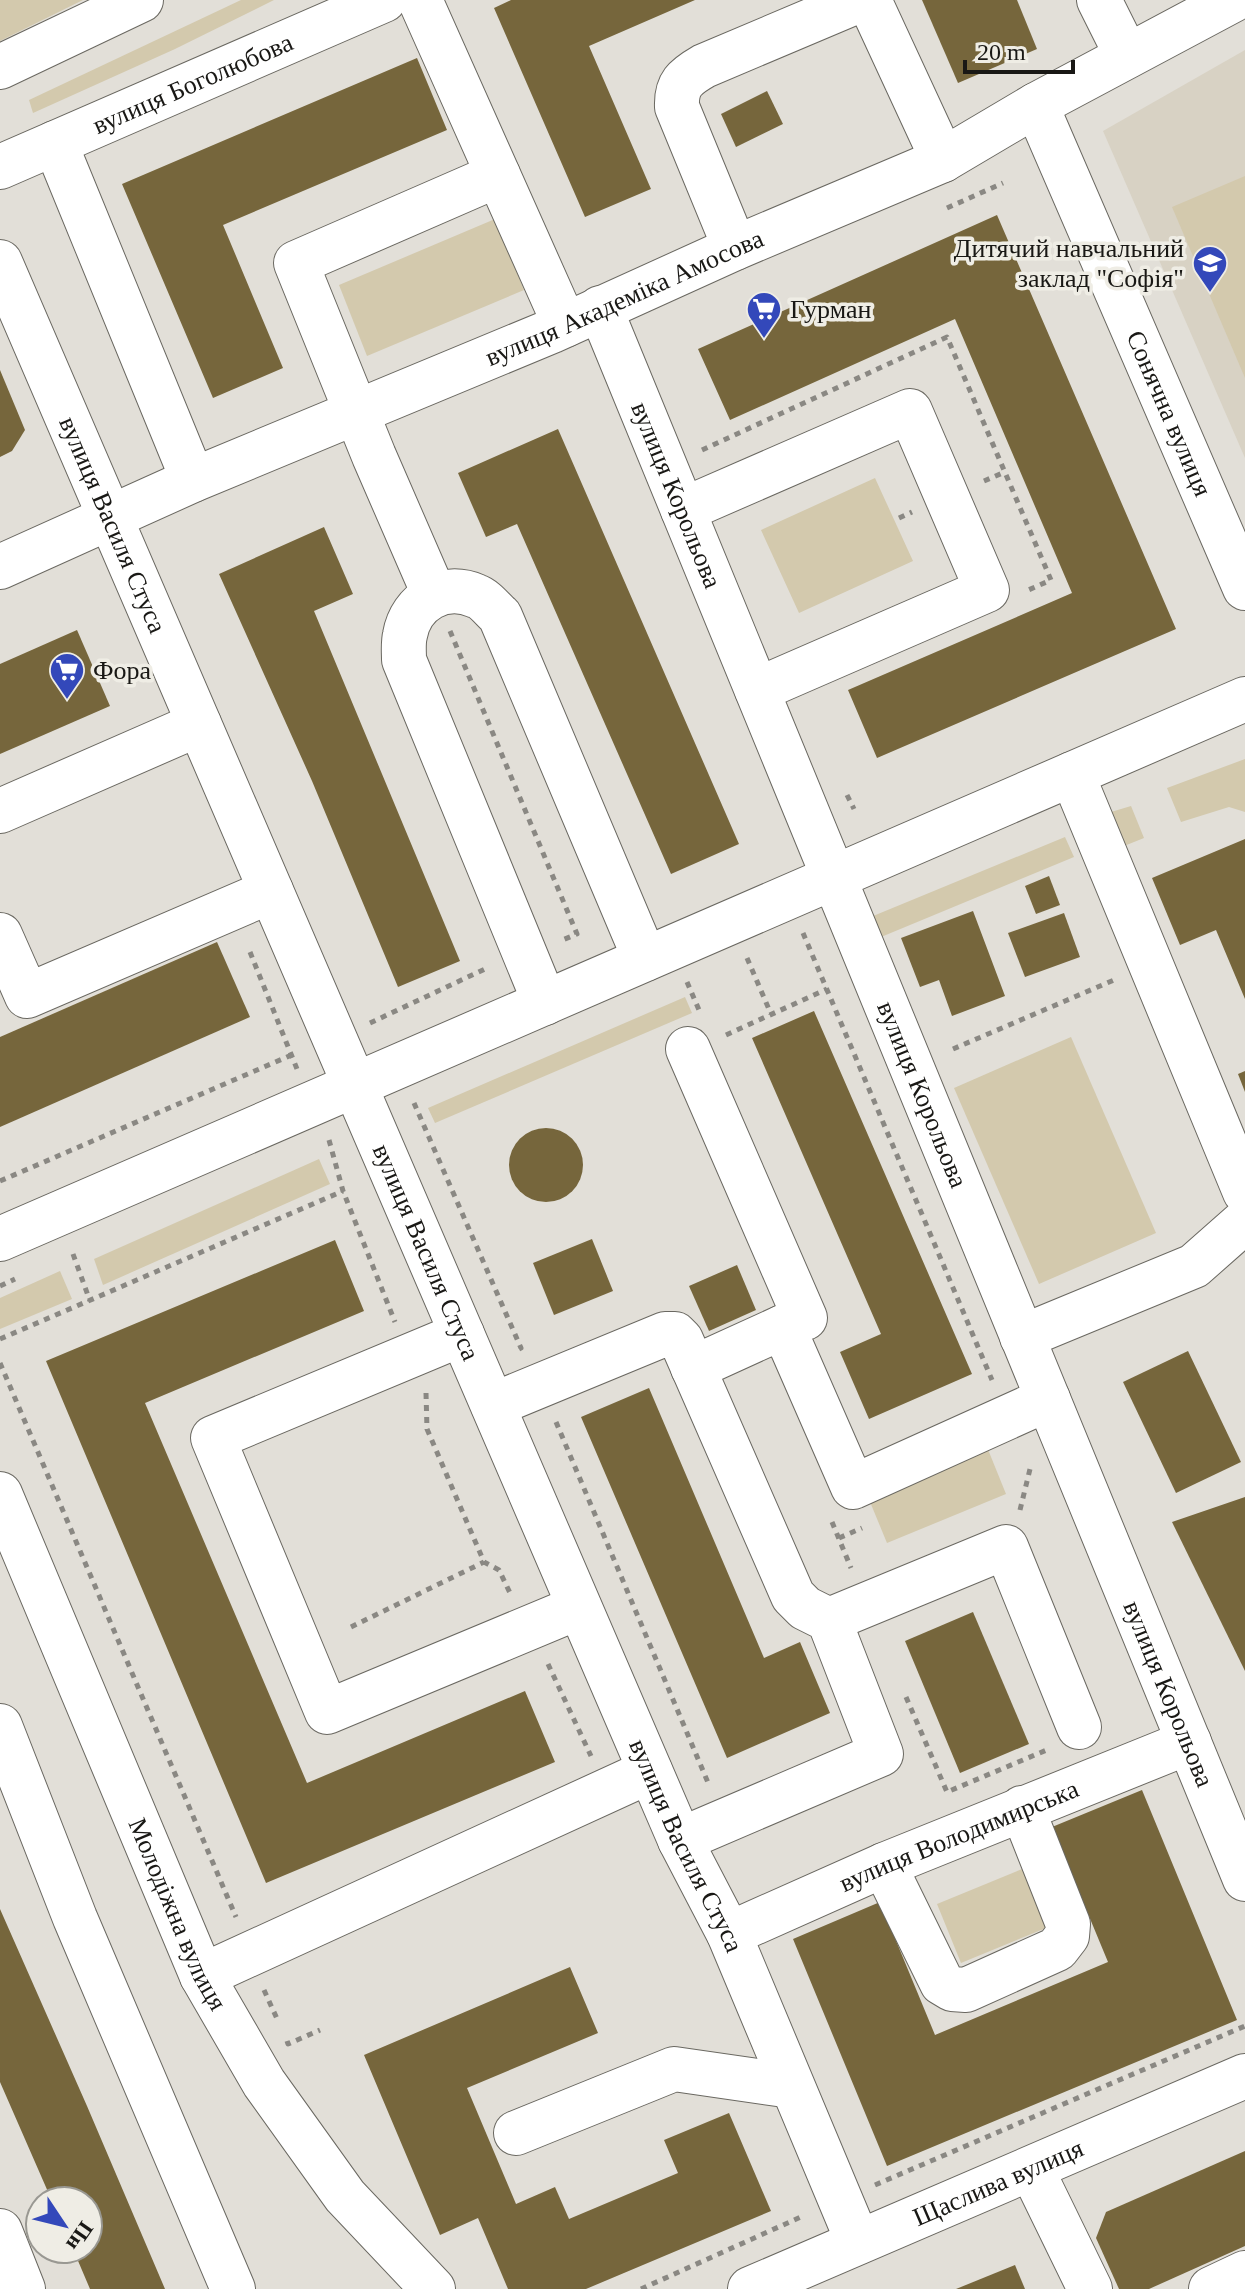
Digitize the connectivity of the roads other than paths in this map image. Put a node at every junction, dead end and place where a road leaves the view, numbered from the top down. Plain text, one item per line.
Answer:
1 (141, 0) edge
2 (384, 0) edge
3 (420, 0) edge
4 (860, 0) edge
5 (869, 0) edge
6 (1099, 0) edge
7 (1233, 0) edge
8 (1127, 56) junction
9 (0, 67) edge
10 (1036, 105) junction
11 (55, 143) junction
12 (943, 160) junction
13 (0, 167) edge
14 (498, 175) junction
15 (735, 248) junction
16 (0, 262) edge
17 (583, 317) junction
18 (356, 412) junction
19 (193, 480) junction
20 (683, 510) junction
21 (110, 517) junction
22 (0, 567) edge
23 (1245, 588) edge
24 (434, 594) junction
25 (757, 690) junction
26 (1245, 699) edge
27 (199, 724) junction
28 (1072, 774) junction
29 (0, 811) edge
30 (834, 878) junction
31 (271, 891) junction
32 (0, 935) edge
33 (645, 959) junction
34 (545, 1003) junction
35 (706, 1042) road end
36 (355, 1085) junction
37 (1245, 1192) edge
38 (1245, 1221) edge
39 (0, 1239) edge
40 (783, 1327) junction
41 (462, 1334) junction
42 (1022, 1337) junction
43 (693, 1368) junction
44 (1048, 1399) junction
45 (493, 1405) junction
46 (2, 1504) edge
47 (579, 1607) junction
48 (829, 1620) junction
49 (0, 1726) edge
50 (1070, 1735) road end
51 (1189, 1742) junction
52 (650, 1771) junction
53 (1229, 1795) edge
54 (1022, 1808) junction
55 (680, 1840) junction
56 (884, 1865) junction
57 (1245, 1879) edge
58 (729, 1934) junction
59 (202, 1976) junction
60 (1245, 2076) edge
61 (792, 2086) junction
62 (516, 2133) dead end
63 (1032, 2170) junction
64 (0, 2231) edge
65 (858, 2242) junction
66 (1245, 2273) edge
67 (23, 2289) edge
68 (233, 2289) edge
69 (433, 2289) edge
70 (750, 2289) edge
71 (1090, 2289) edge
72 (1211, 2289) edge

1 - 9 street
2 - 11 street, вулиця Боголюбова
3 - 14 street, вулиця Корольова
4 - 15 street
5 - 12 street
6 - 8 street
7 - 8 street, вулиця Академіка Амосова
8 - 10 street, вулиця Академіка Амосова
10 - 12 street, вулиця Академіка Амосова
10 - 23 street, Сонячна вулиця
11 - 13 street, вулиця Боголюбова
11 - 19 street
12 - 15 street, вулиця Академіка Амосова
14 - 17 street, вулиця Корольова
14 - 18 street
15 - 17 street, вулиця Академіка Амосова
16 - 21 street, вулиця Василя Стуса
17 - 18 street, вулиця Академіка Амосова
17 - 20 street, вулиця Корольова
18 - 19 street, вулиця Академіка Амосова
18 - 24 street
19 - 21 street, вулиця Академіка Амосова
20 - 25 street, вулиця Корольова
20 - 25 street
21 - 22 street, вулиця Академіка Амосова
21 - 27 street, вулиця Василя Стуса
24 - 33 street
24 - 34 street
25 - 30 street, вулиця Корольова
26 - 28 street
27 - 29 street
27 - 31 street, вулиця Василя Стуса
28 - 30 street
28 - 37 street
30 - 33 street
30 - 42 street, вулиця Корольова
31 - 32 street
31 - 36 street, вулиця Василя Стуса
33 - 34 street
34 - 36 street
35 - 40 street
36 - 39 street
36 - 41 street, вулиця Василя Стуса
38 - 42 street
40 - 43 street
40 - 44 street
41 - 45 street, вулиця Василя Стуса
41 - 47 street
42 - 44 street, вулиця Корольова
43 - 45 street
43 - 48 street
44 - 51 street, вулиця Корольова
45 - 47 street, вулиця Василя Стуса
46 - 59 street, Молодіжна вулиця
47 - 52 street, вулиця Василя Стуса
48 - 50 street
48 - 55 street
49 - 68 street
51 - 53 street, вулиця Корольова
51 - 54 street, вулиця Володимирська
52 - 55 street, вулиця Василя Стуса
52 - 59 street
53 - 57 street, вулиця Корольова
54 - 56 street, вулиця Володимирська
54 - 56 street
55 - 58 street, вулиця Василя Стуса
56 - 58 street, вулиця Володимирська
58 - 61 street, вулиця Василя Стуса
59 - 69 street, Молодіжна вулиця
60 - 63 street, Щаслива вулиця
61 - 62 street
61 - 65 street, вулиця Василя Стуса
63 - 65 street, Щаслива вулиця
63 - 71 street
64 - 67 street
65 - 70 street, Щаслива вулиця
66 - 72 street

